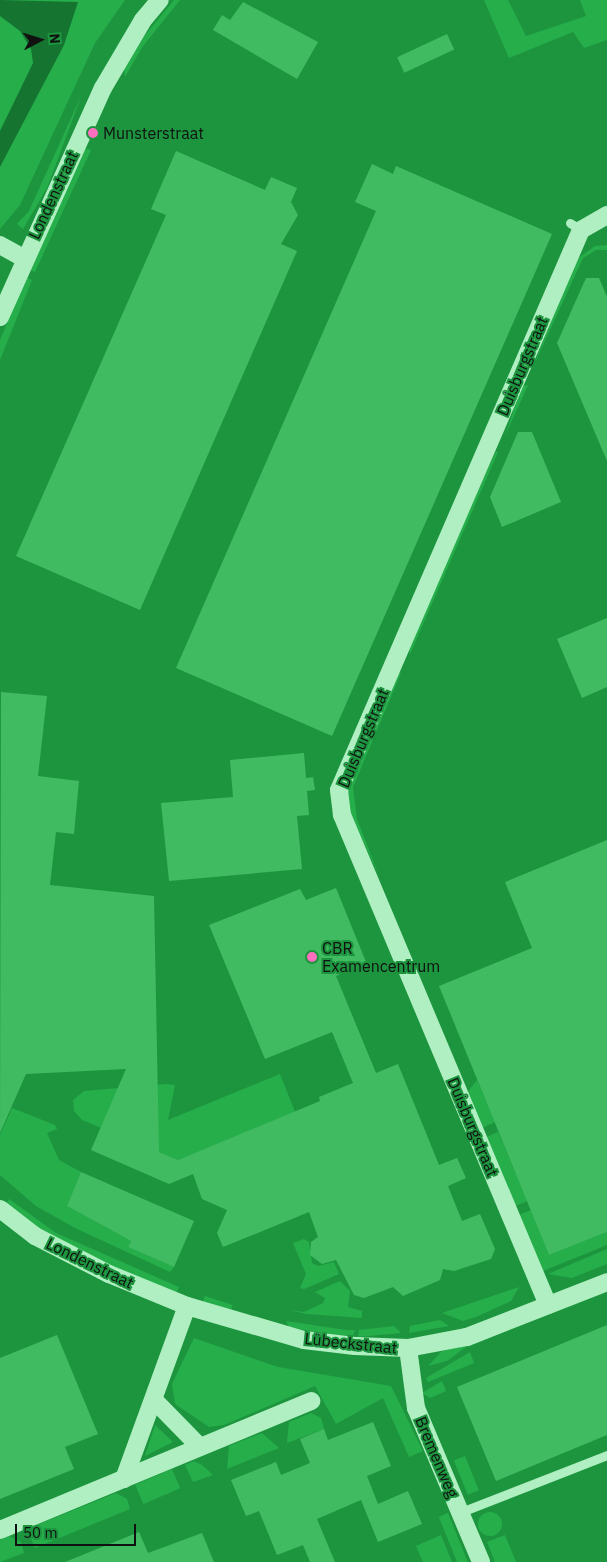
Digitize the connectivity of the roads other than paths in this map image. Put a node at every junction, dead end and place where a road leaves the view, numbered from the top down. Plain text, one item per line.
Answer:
1 (160, 0) edge
2 (607, 215) edge
3 (0, 245) edge
4 (23, 258) junction
5 (0, 317) edge
6 (0, 1209) edge
7 (607, 1282) edge
8 (548, 1305) junction
9 (187, 1306) junction
10 (408, 1348) junction
11 (155, 1400) junction
12 (311, 1401) dead end
13 (200, 1447) junction
14 (607, 1455) edge
15 (124, 1479) junction
16 (461, 1512) junction
17 (0, 1530) edge
18 (481, 1562) edge

1 - 4 street, Londenstraat
2 - 8 street, Duisburgstraat
3 - 4 street
4 - 5 street, Londenstraat
6 - 9 street, Londenstraat
7 - 8 street, Lübeckstraat
8 - 10 street, Lübeckstraat
9 - 10 street, Lübeckstraat
9 - 11 street
10 - 16 street, Bremenweg
11 - 13 street
11 - 15 street
12 - 13 street
13 - 15 street
14 - 16 lane
15 - 17 street
16 - 18 street, Bremenweg

